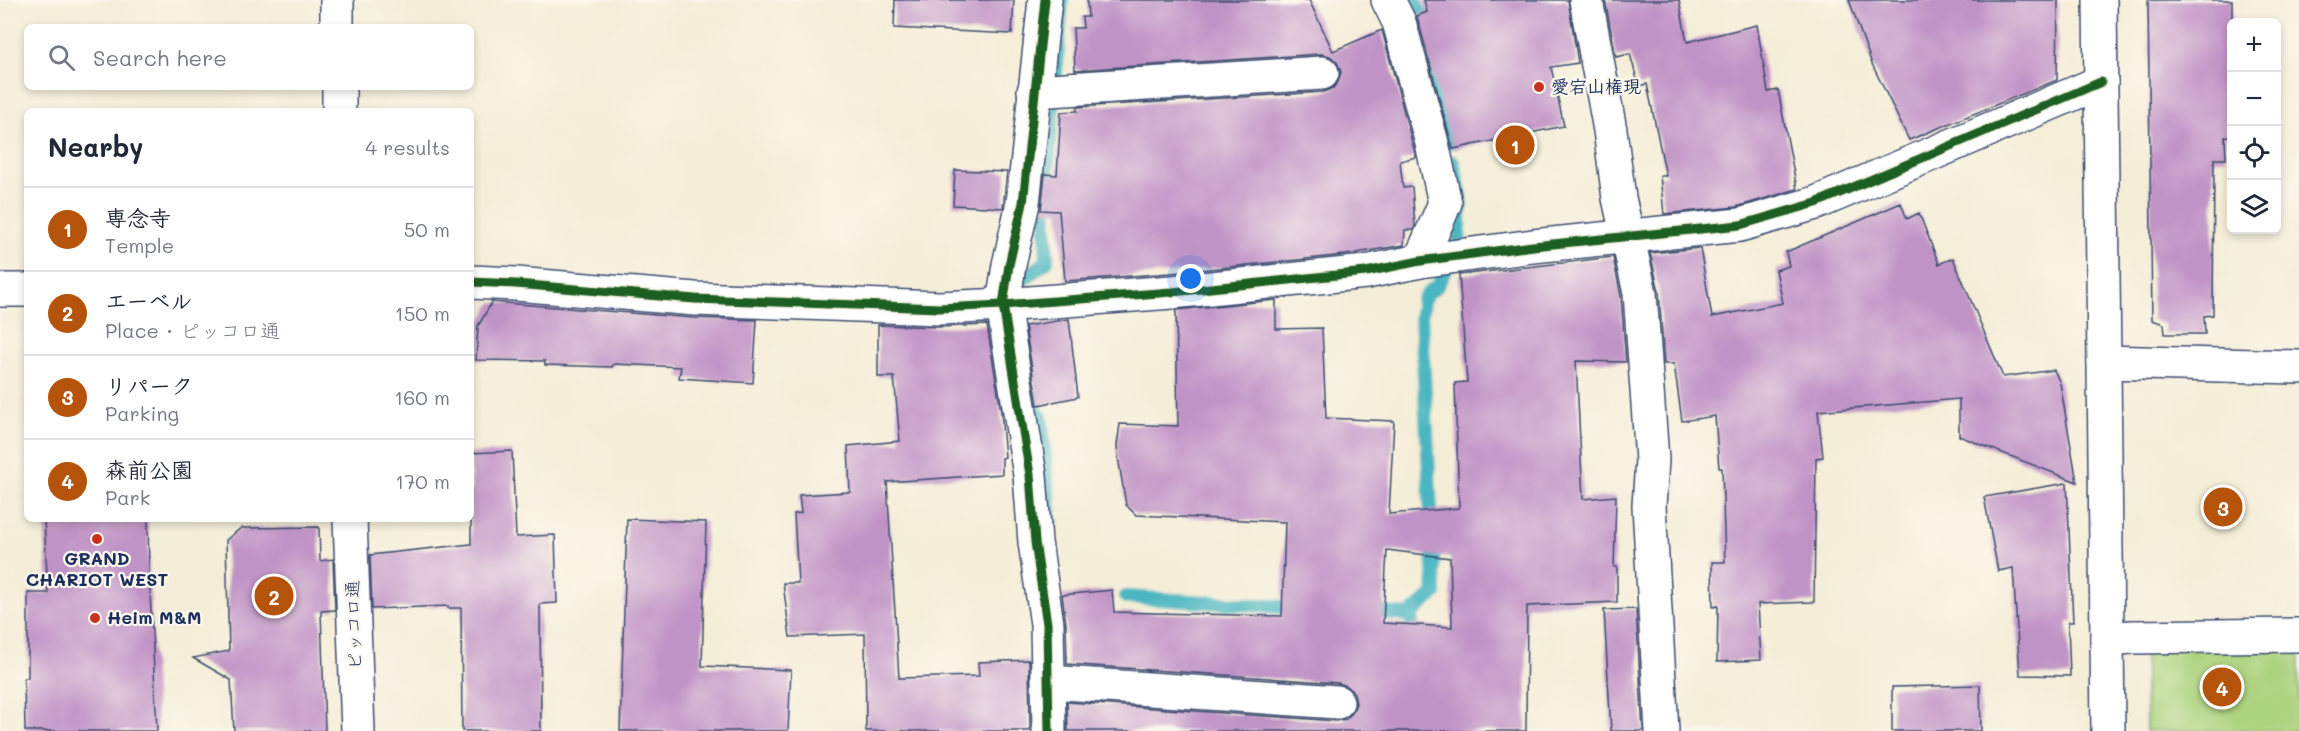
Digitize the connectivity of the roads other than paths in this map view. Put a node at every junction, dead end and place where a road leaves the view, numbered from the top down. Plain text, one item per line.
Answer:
1 (337, 0) edge
2 (1045, 0) edge
3 (1388, 0) edge
4 (1587, 0) edge
5 (2100, 0) edge
6 (337, 24) edge
7 (1323, 73) dead end
8 (2101, 82) junction
9 (339, 90) edge
10 (1047, 90) junction
11 (339, 108) edge
12 (1629, 237) junction
13 (1420, 261) junction
14 (474, 282) edge
15 (0, 290) edge
16 (24, 290) edge
17 (1003, 305) junction
18 (2104, 362) junction
19 (2299, 367) edge
20 (350, 522) edge
21 (2299, 635) edge
22 (2108, 639) junction
23 (1049, 682) junction
24 (1337, 702) dead end
25 (358, 731) edge
26 (1049, 731) edge
27 (1662, 731) edge
28 (2108, 731) edge

1 - 6 street
2 - 10 street
3 - 13 street
4 - 12 street
5 - 8 street
7 - 10 street
8 - 12 street
8 - 18 street
9 - 11 street
10 - 17 street
12 - 13 street
12 - 27 street
13 - 17 street
14 - 17 street
15 - 16 street
17 - 23 street
18 - 19 street
18 - 22 street
20 - 25 street, ピッコロ通
21 - 22 street
22 - 28 street
23 - 24 street
23 - 26 street

